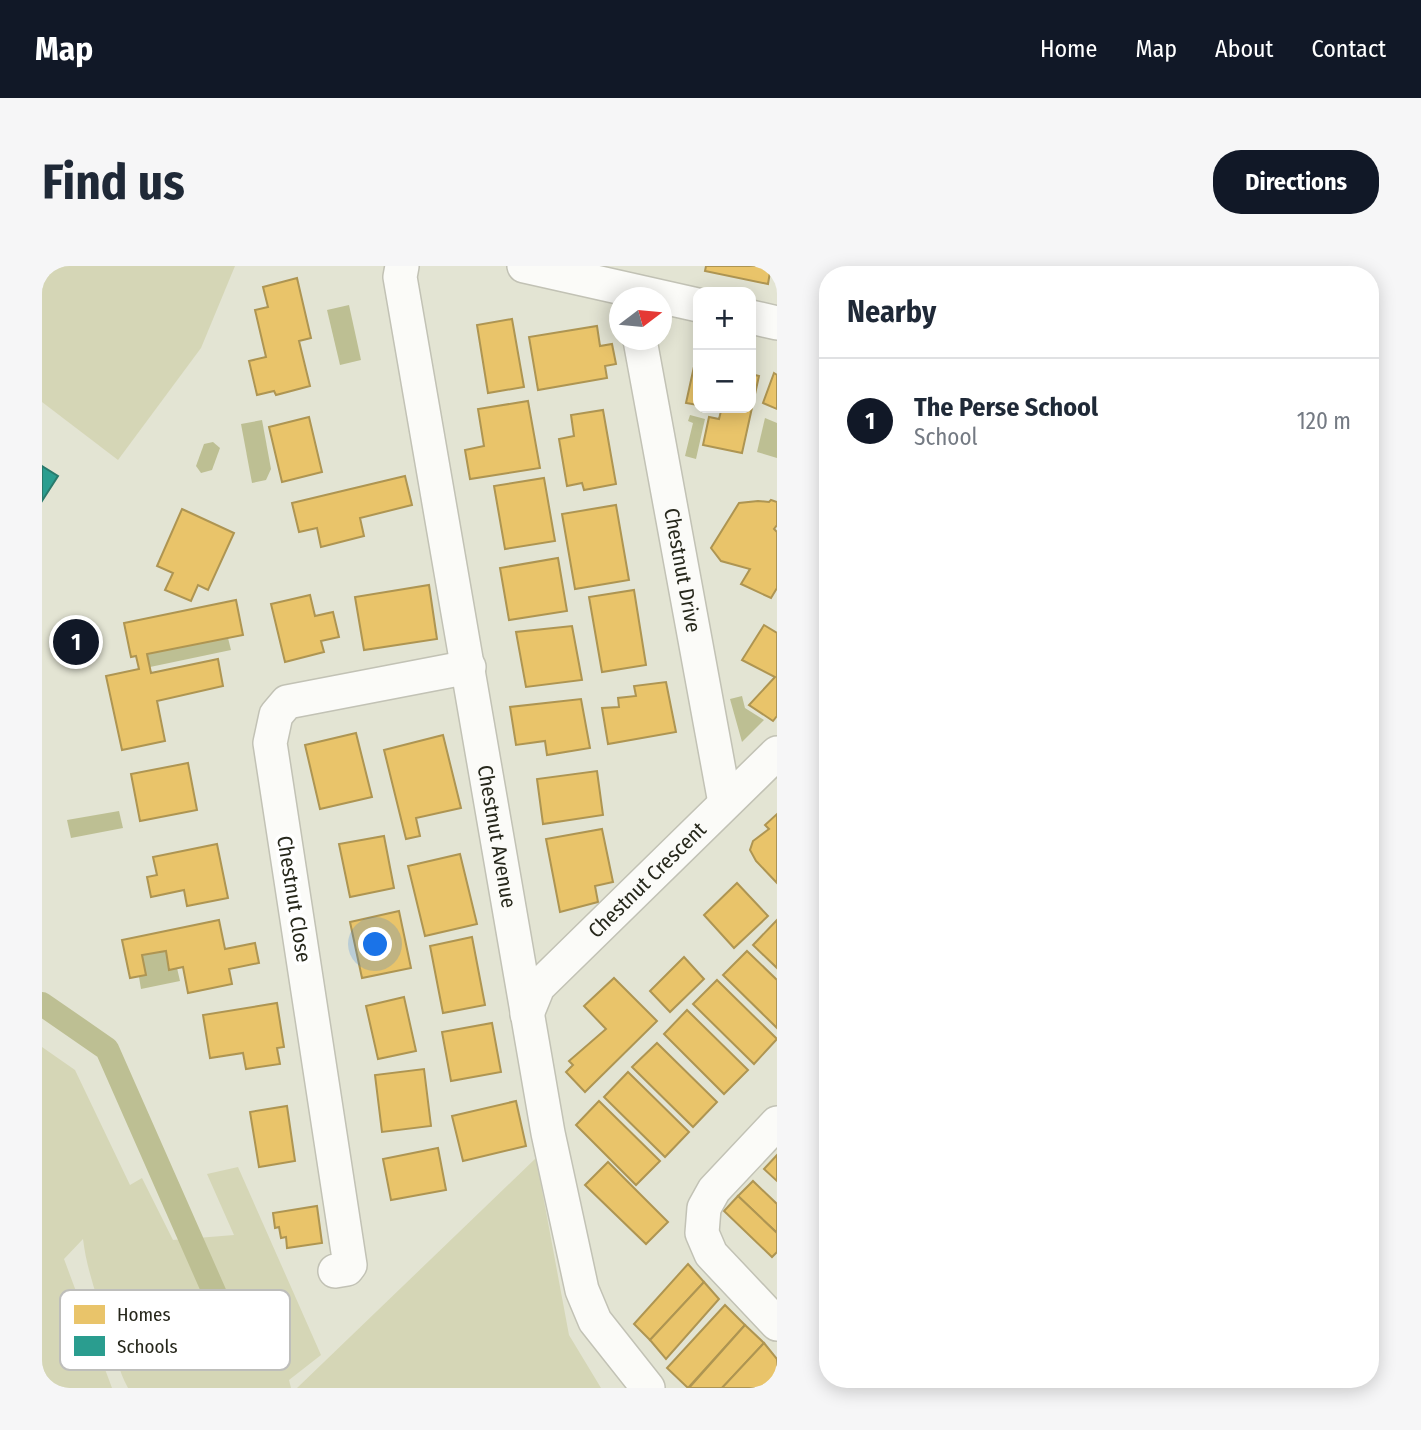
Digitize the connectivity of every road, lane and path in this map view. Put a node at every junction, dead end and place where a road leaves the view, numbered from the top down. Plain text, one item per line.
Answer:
1 (402, 266) edge
2 (524, 266) edge
3 (609, 288) edge
4 (672, 301) edge
5 (693, 304) edge
6 (756, 318) edge
7 (777, 323) edge
8 (642, 350) edge
9 (468, 667) junction
10 (777, 753) edge
11 (724, 803) junction
12 (527, 1014) junction
13 (777, 1123) edge
14 (335, 1271) dead end
15 (777, 1324) edge
16 (648, 1388) edge

1 - 9 street, Chestnut Avenue
2 - 3 street
4 - 5 street
6 - 7 street
8 - 11 street, Chestnut Drive
9 - 12 street, Chestnut Avenue
9 - 14 street, Chestnut Close
10 - 11 street, Chestnut Crescent
11 - 12 street, Chestnut Crescent
12 - 16 street, Chestnut Avenue
13 - 15 street

